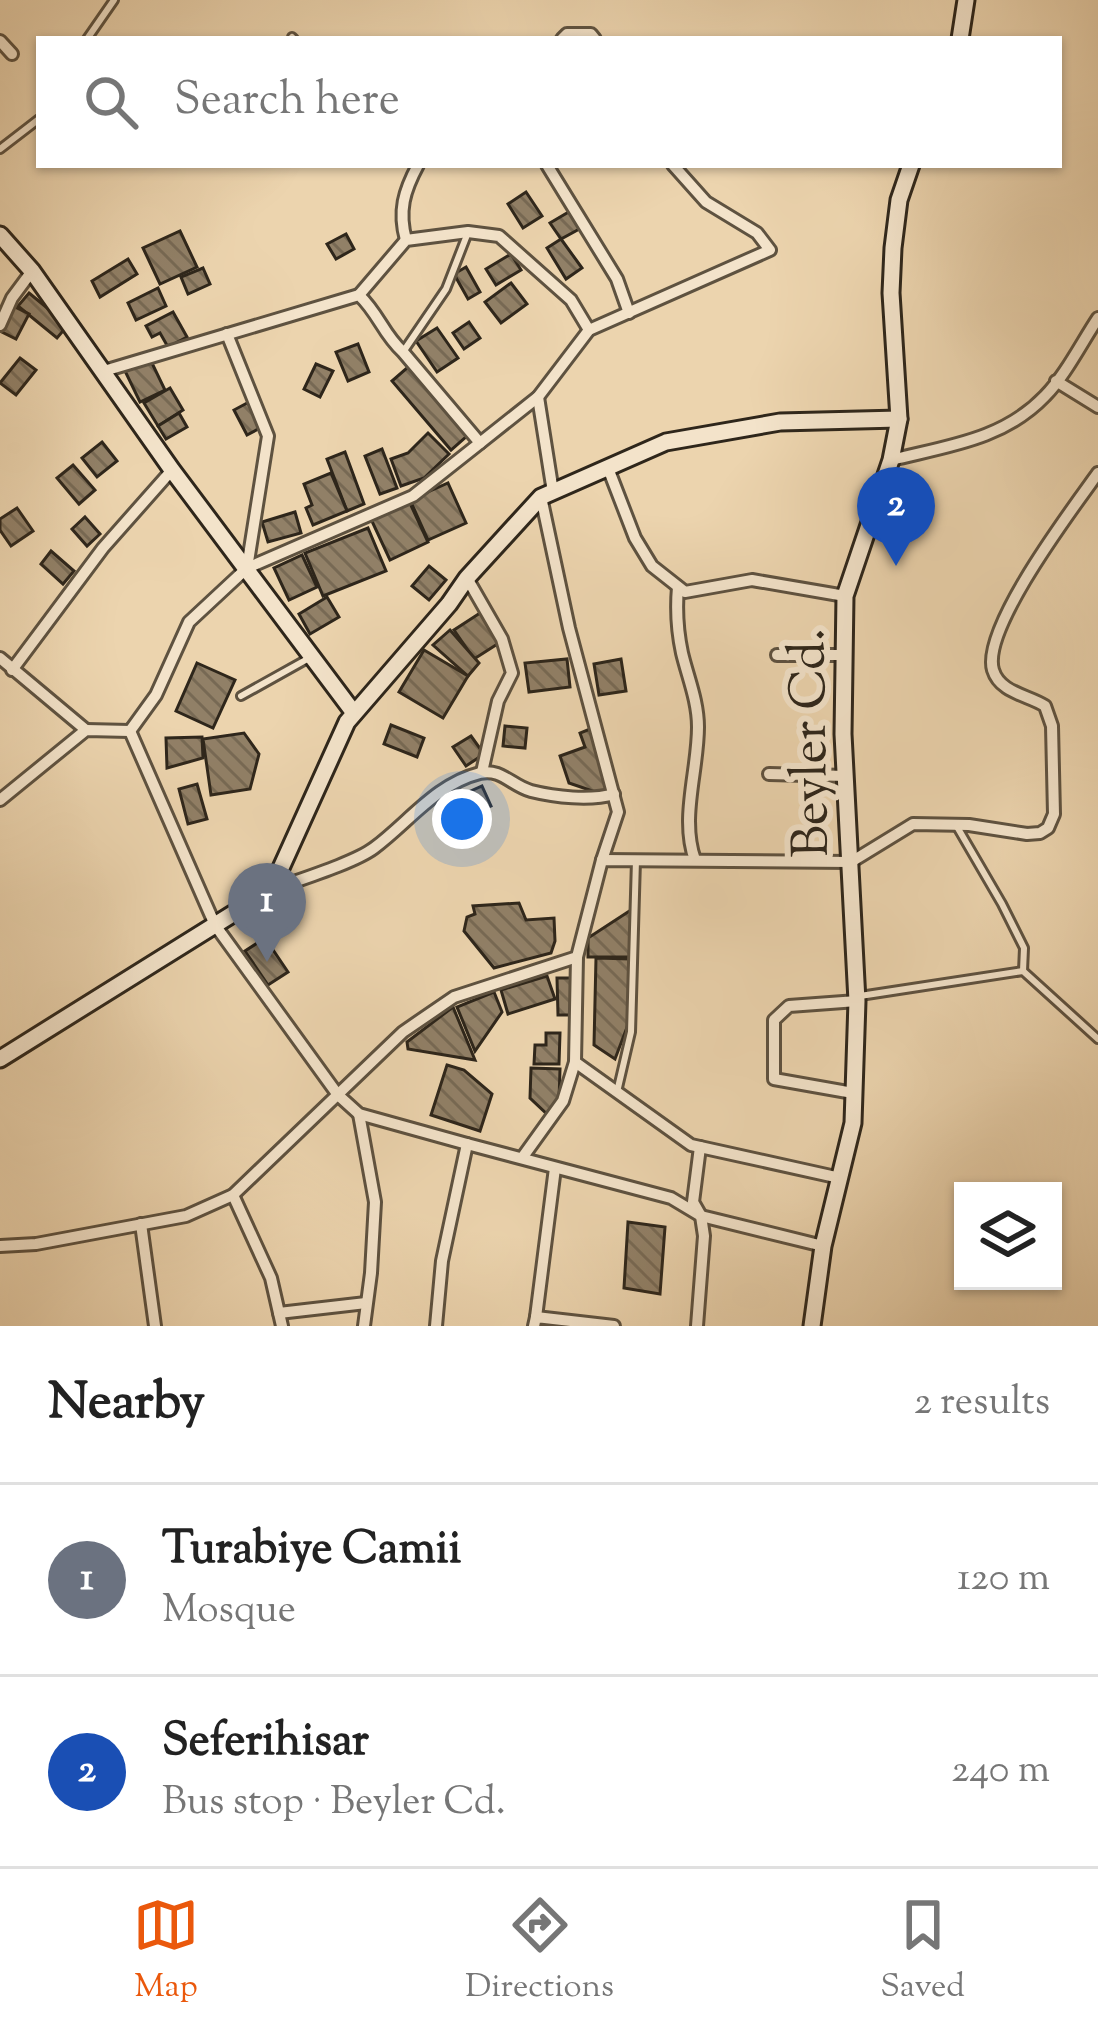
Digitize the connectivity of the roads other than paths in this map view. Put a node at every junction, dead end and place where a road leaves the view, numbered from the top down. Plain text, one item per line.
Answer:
1 (115, 0) edge
2 (966, 0) edge
3 (89, 36) edge
4 (960, 36) edge
5 (0, 41) edge
6 (12, 54) dead end
7 (36, 121) edge
8 (0, 149) edge
9 (412, 168) edge
10 (550, 168) edge
11 (677, 168) edge
12 (910, 168) edge
13 (469, 232) junction
14 (0, 235) edge
15 (406, 240) junction
16 (32, 271) junction
17 (359, 295) junction
18 (629, 313) junction
19 (1098, 318) edge
20 (0, 325) edge
21 (589, 330) junction
22 (227, 334) junction
23 (403, 352) junction
24 (104, 371) junction
25 (1055, 381) junction
26 (538, 397) junction
27 (1098, 407) edge
28 (898, 419) junction
29 (480, 443) junction
30 (891, 460) junction
31 (608, 468) junction
32 (172, 470) junction
33 (1098, 472) edge
34 (547, 494) junction
35 (247, 568) junction
36 (467, 578) junction
37 (678, 586) junction
38 (845, 596) junction
39 (777, 655) dead end
40 (844, 655) junction
41 (312, 657) junction
42 (0, 658) edge
43 (12, 670) junction
44 (241, 696) dead end
45 (354, 713) junction
46 (86, 730) junction
47 (130, 731) junction
48 (482, 772) junction
49 (769, 774) dead end
50 (846, 776) junction
51 (614, 794) junction
52 (0, 800) edge
53 (956, 825) junction
54 (602, 860) junction
55 (636, 860) junction
56 (695, 860) junction
57 (851, 862) junction
58 (271, 890) junction
59 (215, 925) junction
60 (577, 957) junction
61 (1023, 971) junction
62 (857, 998) junction
63 (1098, 1039) edge
64 (0, 1059) edge
65 (575, 1062) junction
66 (617, 1092) junction
67 (853, 1093) junction
68 (338, 1095) junction
69 (359, 1114) junction
70 (467, 1144) junction
71 (700, 1147) junction
72 (522, 1159) junction
73 (555, 1168) junction
74 (840, 1178) junction
75 (233, 1195) junction
76 (701, 1216) junction
77 (141, 1224) junction
78 (0, 1246) edge
79 (823, 1246) junction
80 (366, 1303) junction
81 (280, 1320) edge
82 (535, 1322) edge
83 (155, 1326) edge
84 (364, 1326) edge
85 (436, 1326) edge
86 (609, 1326) edge
87 (698, 1326) edge
88 (812, 1326) edge

1 - 3 lane
2 - 4 street
5 - 6 street
7 - 8 lane
9 - 15 street
10 - 18 street
11 - 18 street
12 - 28 street, Beyler Cd.
13 - 15 street
13 - 21 street
13 - 23 lane
14 - 16 street
15 - 17 street
16 - 20 street
16 - 24 street
17 - 22 street
17 - 23 street
18 - 21 street
19 - 25 street
21 - 26 street
22 - 24 street
22 - 35 street
23 - 29 street
24 - 32 street
25 - 27 street
25 - 30 street
26 - 29 street
26 - 34 street
28 - 30 street, Beyler Cd.
28 - 31 street
29 - 35 street
30 - 38 street, Beyler Cd.
31 - 34 street
31 - 37 street
32 - 35 street
32 - 43 street
33 - 53 street
34 - 36 street
34 - 51 street
35 - 41 street
35 - 47 street
36 - 45 street
36 - 48 street
37 - 38 street
37 - 56 street
38 - 40 street, Beyler Cd.
39 - 40 street
40 - 50 street, Beyler Cd.
41 - 44 lane
41 - 45 street
42 - 43 street
43 - 46 street
45 - 58 street
46 - 47 street
46 - 52 street
47 - 59 street
48 - 51 street
48 - 58 street
49 - 50 street
50 - 57 street, Beyler Cd.
51 - 54 street
53 - 57 street
53 - 61 lane
54 - 55 street
54 - 60 street
55 - 56 street
55 - 66 lane
56 - 57 street
57 - 62 street, Beyler Cd.
58 - 59 street
59 - 64 street
59 - 68 street
60 - 65 street
60 - 68 street
61 - 62 lane
61 - 63 lane
62 - 67 street, Beyler Cd.
62 - 67 street
65 - 66 street
65 - 72 street
66 - 71 street
67 - 74 street, Beyler Cd.
68 - 69 street
68 - 75 street
69 - 70 street
69 - 80 street
70 - 72 street
70 - 85 street
71 - 74 street
71 - 76 street
72 - 73 street
73 - 76 street
73 - 82 street
74 - 79 street, Beyler Cd.
75 - 77 street
75 - 81 street
76 - 79 street
76 - 87 street
77 - 78 street
77 - 83 street
79 - 88 street, Beyler Cd.
80 - 81 street
80 - 84 street
82 - 86 street

